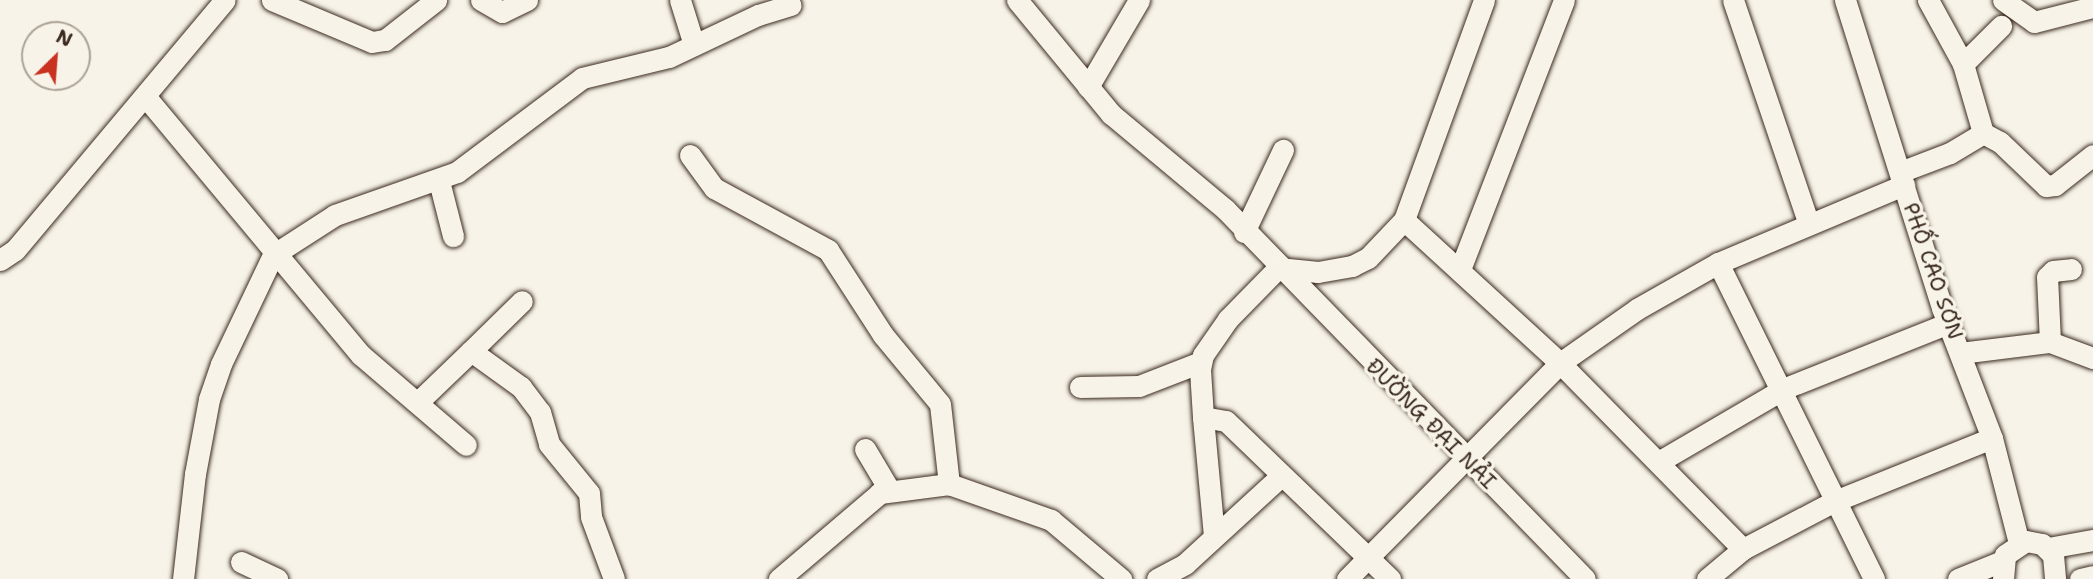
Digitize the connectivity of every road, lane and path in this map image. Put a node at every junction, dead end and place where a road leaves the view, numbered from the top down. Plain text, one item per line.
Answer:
1 (225, 0) edge
2 (272, 0) edge
3 (436, 0) edge
4 (481, 0) edge
5 (527, 0) edge
6 (680, 0) edge
7 (1017, 0) edge
8 (1139, 0) edge
9 (1484, 0) edge
10 (1564, 0) edge
11 (1733, 0) edge
12 (1845, 0) edge
13 (1928, 0) edge
14 (2003, 0) edge
15 (790, 5) dead end
16 (756, 7) edge
17 (2093, 7) edge
18 (2001, 26) dead end
19 (694, 45) junction
20 (1963, 64) junction
21 (1088, 87) junction
22 (145, 96) junction
23 (1983, 133) junction
24 (1283, 150) dead end
25 (690, 155) dead end
26 (2093, 155) edge
27 (1902, 179) junction
28 (439, 181) junction
29 (1404, 220) junction
30 (1808, 222) junction
31 (1244, 232) junction
32 (453, 236) dead end
33 (273, 254) junction
34 (0, 260) edge
35 (1718, 263) junction
36 (1461, 267) junction
37 (1278, 268) junction
38 (2071, 269) dead end
39 (522, 301) dead end
40 (1949, 323) junction
41 (2050, 342) junction
42 (471, 351) junction
43 (1960, 353) junction
44 (2093, 358) edge
45 (1200, 362) junction
46 (1560, 363) junction
47 (1080, 387) dead end
48 (1783, 389) junction
49 (419, 401) junction
50 (1203, 417) junction
51 (1992, 438) junction
52 (466, 445) dead end
53 (865, 449) dead end
54 (1464, 458) junction
55 (1661, 461) junction
56 (1280, 477) junction
57 (949, 484) junction
58 (890, 491) junction
59 (1835, 501) junction
60 (1214, 536) junction
61 (2093, 540) edge
62 (2019, 543) junction
63 (2048, 548) junction
64 (1743, 550) junction
65 (1369, 558) junction
66 (242, 562) dead end
67 (2003, 570) edge
68 (2093, 576) edge
69 (183, 579) edge
70 (277, 579) edge
71 (614, 579) edge
72 (779, 579) edge
73 (1121, 579) edge
74 (1157, 579) edge
75 (1347, 579) edge
76 (1390, 579) edge
77 (1586, 579) edge
78 (1707, 579) edge
79 (1874, 579) edge
80 (1958, 579) edge
81 (2055, 579) edge
82 (2080, 579) edge

1 - 22 street
2 - 3 street
4 - 5 street
6 - 19 street
7 - 21 street, ĐƯỜNG ĐẠI NẢI
8 - 21 street
9 - 29 street
10 - 36 street
11 - 30 street
12 - 27 street, PHỐ CAO SƠN
13 - 20 street
14 - 17 street
15 - 16 street
16 - 19 street
18 - 20 street
19 - 28 street
20 - 23 street
21 - 31 street, ĐƯỜNG ĐẠI NẢI
22 - 33 street
22 - 34 street
23 - 26 street
23 - 27 street
24 - 31 street
25 - 57 street
27 - 30 street
27 - 40 street, PHỐ CAO SƠN
28 - 32 street
28 - 33 street
29 - 36 street
29 - 37 street
30 - 35 street
31 - 37 street, ĐƯỜNG ĐẠI NẢI
33 - 49 street
33 - 69 street
35 - 46 street
35 - 48 street
36 - 46 street
37 - 45 street
37 - 54 street, ĐƯỜNG ĐẠI NẢI
38 - 41 street
39 - 42 street
40 - 43 street, PHỐ CAO SƠN
40 - 48 street
41 - 43 street
41 - 44 street
42 - 49 street
42 - 71 street
43 - 51 street, PHỐ CAO SƠN
45 - 47 street
45 - 50 street
46 - 54 street
46 - 55 street
48 - 55 street
48 - 59 street
49 - 52 street
50 - 56 street
50 - 60 street
51 - 59 street
51 - 62 street, PHỐ CAO SƠN
53 - 58 street
54 - 65 street
54 - 77 street, ĐƯỜNG ĐẠI NẢI
55 - 64 street
56 - 60 street
56 - 65 street
57 - 58 street
57 - 73 street
58 - 72 street
59 - 64 street
59 - 79 street
60 - 74 street
61 - 63 street
62 - 63 street
62 - 67 street
63 - 81 street
64 - 78 street
65 - 75 street
65 - 76 street
66 - 70 street
67 - 80 street
68 - 82 street

